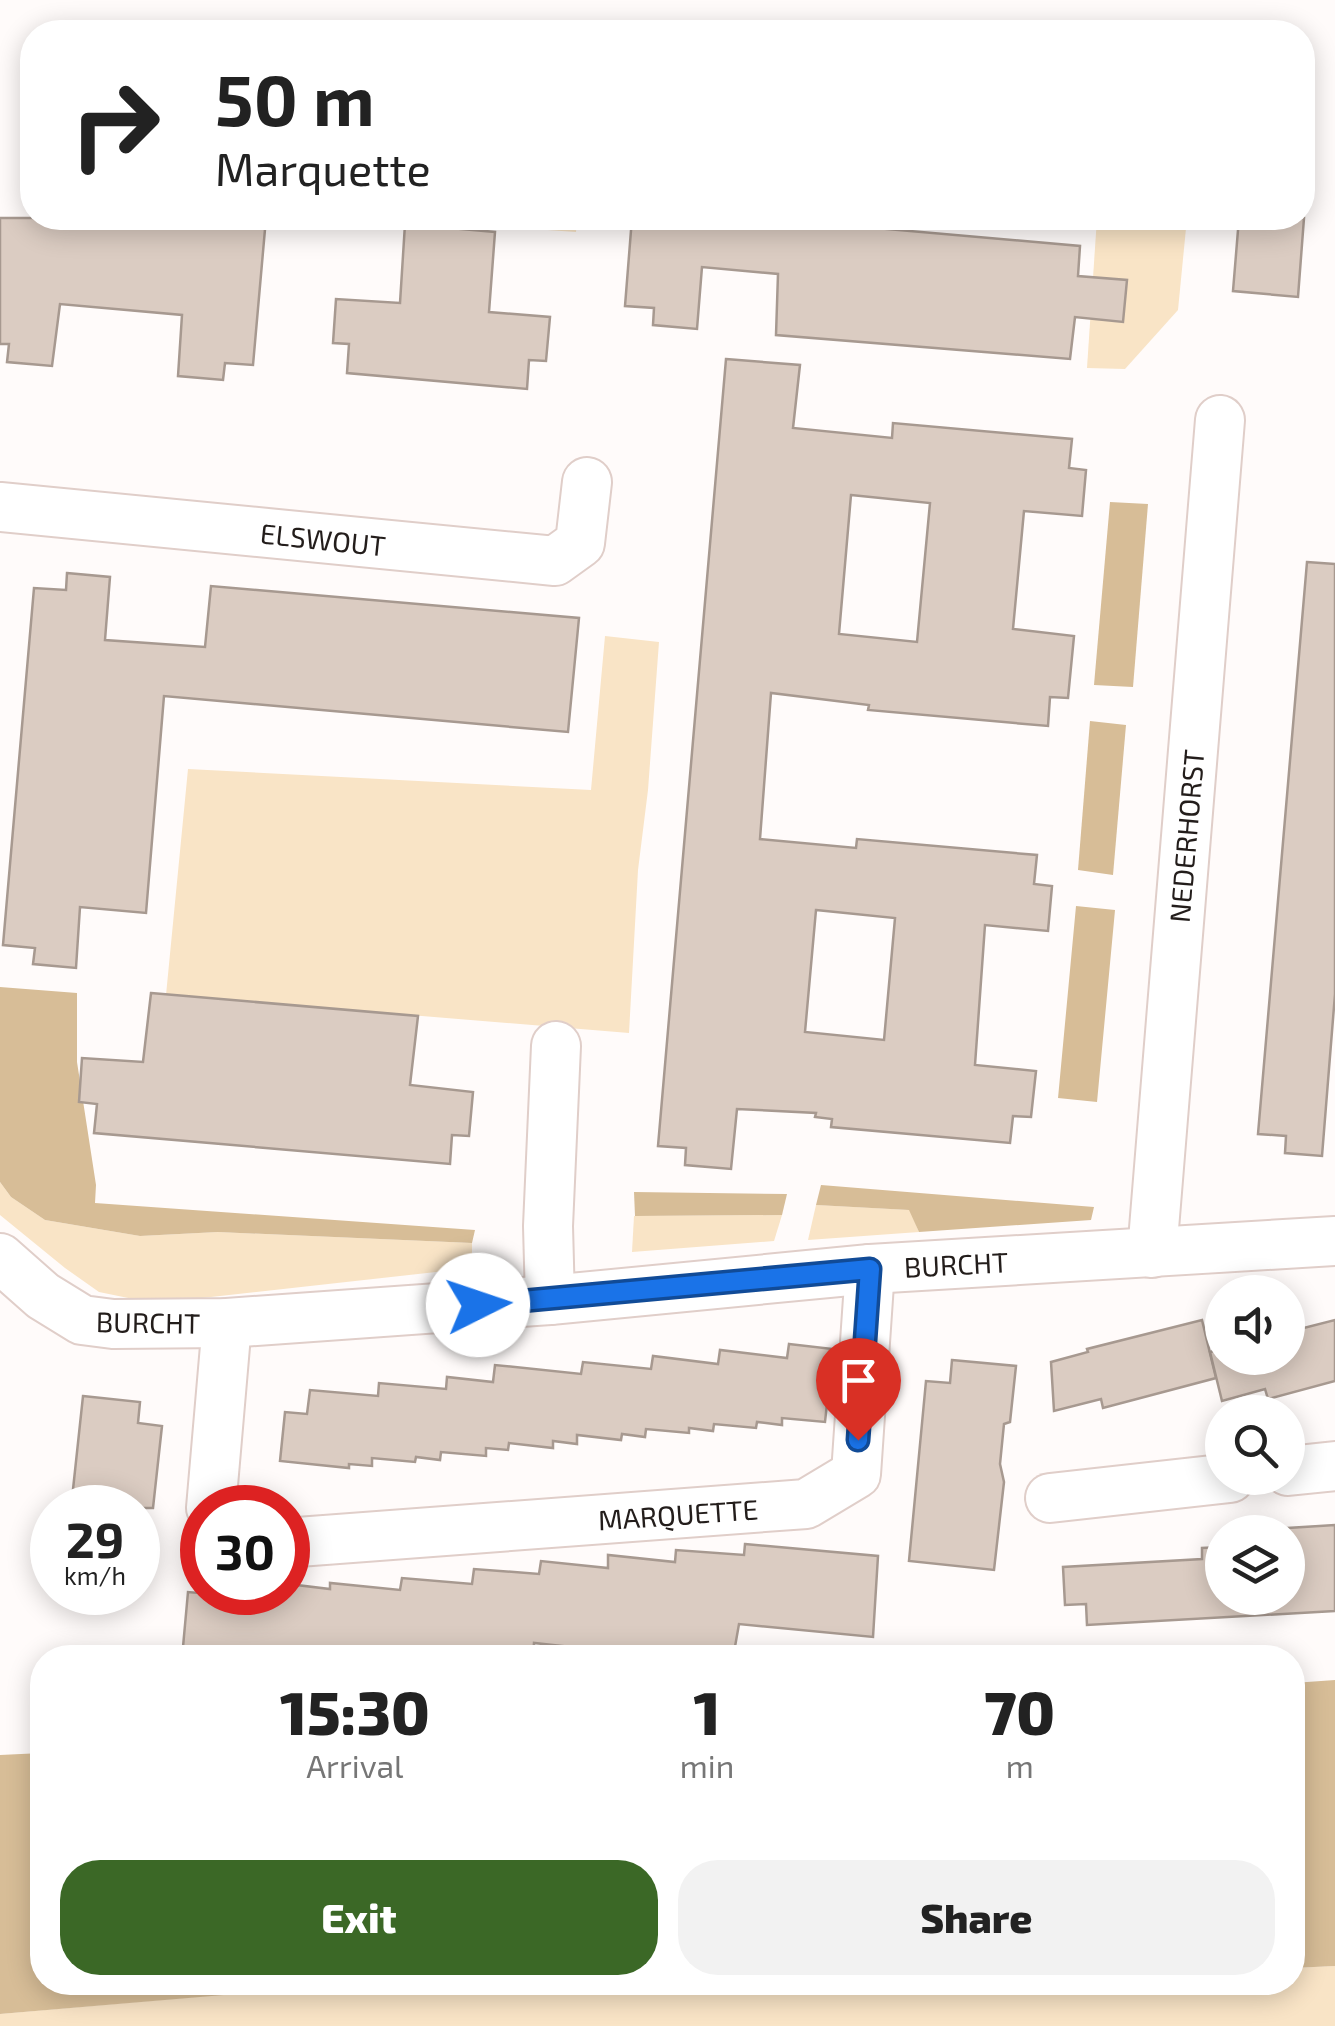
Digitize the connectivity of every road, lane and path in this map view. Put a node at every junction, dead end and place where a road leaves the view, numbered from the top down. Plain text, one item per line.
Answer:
1 (1220, 420) dead end
2 (587, 482) dead end
3 (0, 507) edge
4 (556, 1046) dead end
5 (1335, 1241) edge
6 (1152, 1253) junction
7 (0, 1258) edge
8 (870, 1269) junction
9 (550, 1300) junction
10 (226, 1323) junction
11 (1335, 1466) edge
12 (1305, 1469) edge
13 (1205, 1481) edge
14 (214, 1485) edge
15 (1050, 1498) dead end
16 (310, 1541) edge

1 - 6 street, NEDERHORST
2 - 3 street, ELSWOUT
4 - 9 street
5 - 6 street, BURCHT
6 - 8 street, BURCHT
7 - 10 street, BURCHT
8 - 9 street, BURCHT
8 - 16 street, MARQUETTE
9 - 10 street, BURCHT
10 - 14 street
11 - 12 street
13 - 15 street

